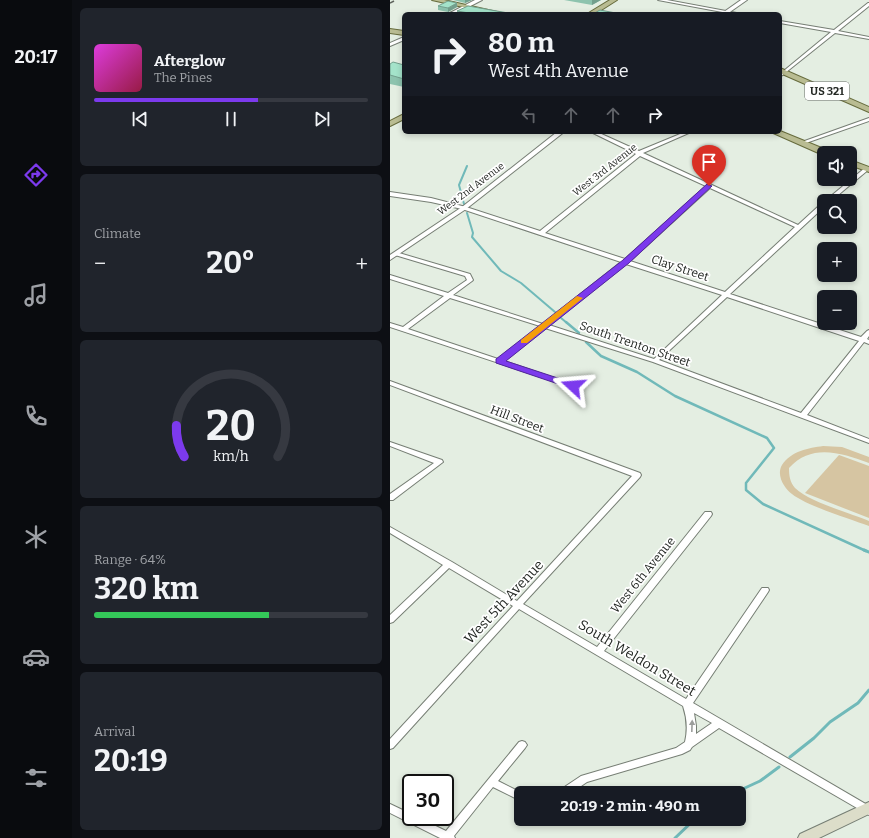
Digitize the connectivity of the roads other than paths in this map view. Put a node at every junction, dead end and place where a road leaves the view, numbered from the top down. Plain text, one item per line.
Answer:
1 (435, 0) edge
2 (479, 0) edge
3 (614, 0) edge
4 (660, 0) edge
5 (744, 0) edge
6 (869, 4) edge
7 (466, 6) junction
8 (455, 12) edge
9 (494, 12) edge
10 (593, 12) edge
11 (720, 12) edge
12 (726, 12) edge
13 (782, 22) edge
14 (390, 31) edge
15 (835, 32) junction
16 (402, 33) edge
17 (869, 38) edge
18 (402, 39) edge
19 (390, 45) edge
20 (782, 73) edge
21 (869, 110) edge
22 (402, 117) edge
23 (869, 119) edge
24 (390, 124) edge
25 (558, 134) edge
26 (597, 134) edge
27 (684, 134) edge
28 (780, 134) edge
29 (801, 143) junction
30 (817, 149) edge
31 (640, 153) junction
32 (857, 165) edge
33 (868, 170) edge
34 (709, 186) junction
35 (390, 194) edge
36 (837, 194) edge
37 (464, 208) junction
38 (817, 210) edge
39 (799, 227) junction
40 (540, 234) junction
41 (397, 254) junction
42 (390, 258) edge
43 (626, 261) junction
44 (390, 277) edge
45 (727, 295) junction
46 (449, 296) junction
47 (390, 325) edge
48 (544, 326) junction
49 (404, 329) junction
50 (869, 332) edge
51 (866, 341) edge
52 (500, 361) junction
53 (655, 361) junction
54 (390, 383) edge
55 (573, 386) dead end
56 (803, 416) junction
57 (869, 441) edge
58 (390, 444) edge
59 (637, 475) joint
60 (390, 498) edge
61 (708, 514) dead end
62 (390, 530) edge
63 (449, 564) junction
64 (765, 590) dead end
65 (520, 605) junction
66 (390, 620) edge
67 (598, 652) junction
68 (688, 705) junction
69 (718, 723) junction
70 (390, 745) edge
71 (522, 745) dead end
72 (687, 747) junction
73 (491, 782) junction
74 (574, 786) edge
75 (514, 794) edge
76 (390, 808) edge
77 (868, 810) edge
78 (448, 837) edge
79 (805, 838) edge

1 - 7 main road
2 - 7 street
3 - 10 main road
4 - 11 street
5 - 12 street
6 - 15 street
7 - 8 street
7 - 9 main road
13 - 15 street
14 - 16 main road
15 - 17 street
15 - 20 street
18 - 19 street
20 - 21 main road, US 321
22 - 24 main road
23 - 29 street
25 - 37 street, West 2nd Avenue
26 - 31 street
27 - 31 street, West 3rd Avenue
28 - 29 main road
29 - 30 main road
31 - 34 street
31 - 40 street, West 3rd Avenue
32 - 33 main road
33 - 36 street
34 - 39 street
34 - 43 street
35 - 37 street, Clay Street
37 - 40 street, Clay Street
37 - 41 street, West 2nd Avenue
38 - 39 street
39 - 45 street
40 - 43 street, Clay Street
41 - 42 street, West 2nd Avenue
41 - 46 street
43 - 45 street, Clay Street
43 - 48 street
44 - 46 street, South Trenton Street
45 - 51 street, Clay Street
45 - 53 street
46 - 48 street, South Trenton Street
46 - 49 street
47 - 49 street
48 - 52 street
48 - 53 street, South Trenton Street
49 - 52 street
50 - 51 street
51 - 56 street
52 - 55 street
53 - 56 street, South Trenton Street
54 - 59 street, Hill Street
56 - 57 street, South Trenton Street
58 - 60 street
59 - 65 street, West 5th Avenue
61 - 67 street, West 6th Avenue
62 - 63 street, South Weldon Street
63 - 65 street, South Weldon Street
63 - 66 street
64 - 68 street
65 - 67 street, South Weldon Street
65 - 70 street, West 5th Avenue
67 - 68 street, South Weldon Street
68 - 69 street, South Weldon Street
72 -> 68 street
69 - 72 street
69 - 77 street, South Weldon Street
71 - 73 street
72 - 74 street
73 - 75 street
73 - 78 street
76 - 78 street
77 - 79 main road

